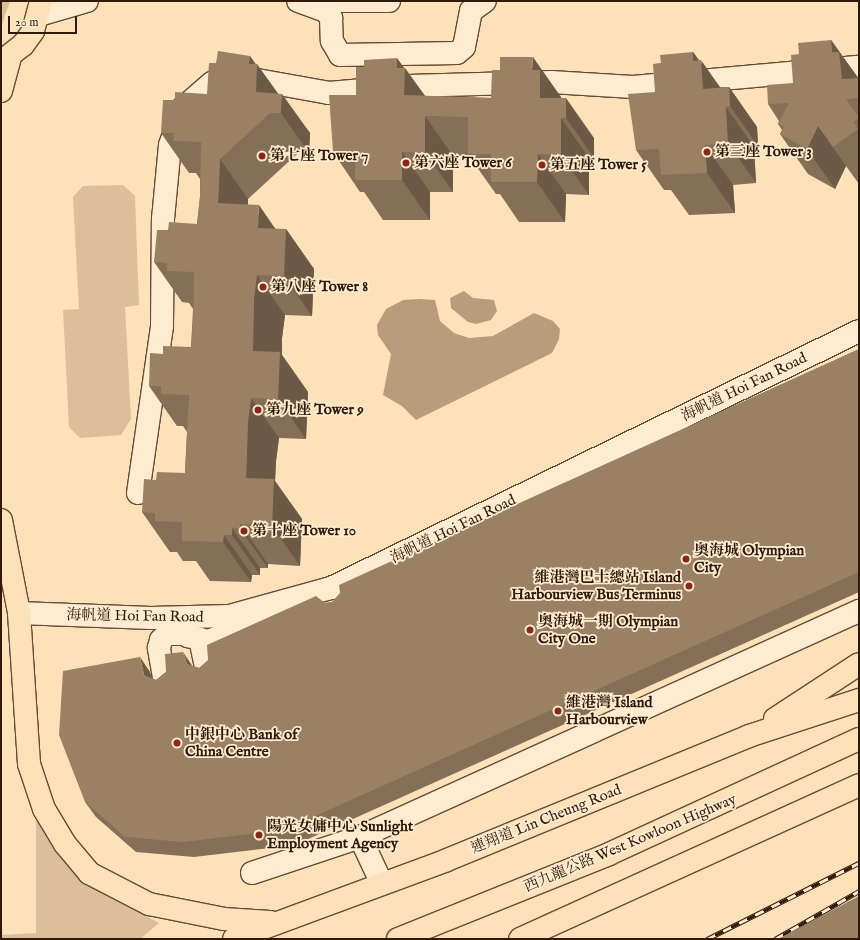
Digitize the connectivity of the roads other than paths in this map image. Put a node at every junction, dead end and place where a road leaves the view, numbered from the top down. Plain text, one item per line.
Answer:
1 (87, 1) edge
2 (298, 1) edge
3 (309, 1) edge
4 (389, 1) edge
5 (486, 1) edge
6 (40, 8) edge
7 (5, 59) edge
8 (859, 67) edge
9 (1, 91) edge
10 (859, 331) edge
11 (138, 493) dead end
12 (1, 520) edge
13 (274, 603) junction
14 (859, 611) edge
15 (19, 613) junction
16 (187, 630) junction
17 (859, 664) edge
18 (207, 671) edge
19 (166, 683) edge
20 (859, 700) edge
21 (749, 736) junction
22 (859, 739) edge
23 (859, 785) edge
24 (360, 837) junction
25 (252, 873) dead end
26 (382, 884) junction
27 (276, 923) junction
28 (234, 939) edge
29 (398, 939) edge
30 (520, 939) edge

1 - 6 street
2 - 5 street
3 - 4 street
6 - 7 main road
7 - 9 main road
8 - 11 street
10 - 13 street, 海帆道 Hoi Fan Road
12 - 15 main road
13 - 16 street, 海帆道 Hoi Fan Road
13 - 16 street
14 - 24 street
15 - 16 street, 海帆道 Hoi Fan Road
15 - 27 main road
16 - 18 street
16 - 19 street
17 - 21 main road
20 - 21 main road, 連翔道 Lin Cheung Road
21 - 26 main road, 連翔道 Lin Cheung Road
22 - 29 main road, 西九龍公路 West Kowloon Highway
23 - 30 main road
24 - 25 street
24 - 26 street
26 - 27 main road, 連翔道 Lin Cheung Road
27 - 28 main road, 連翔道 Lin Cheung Road

